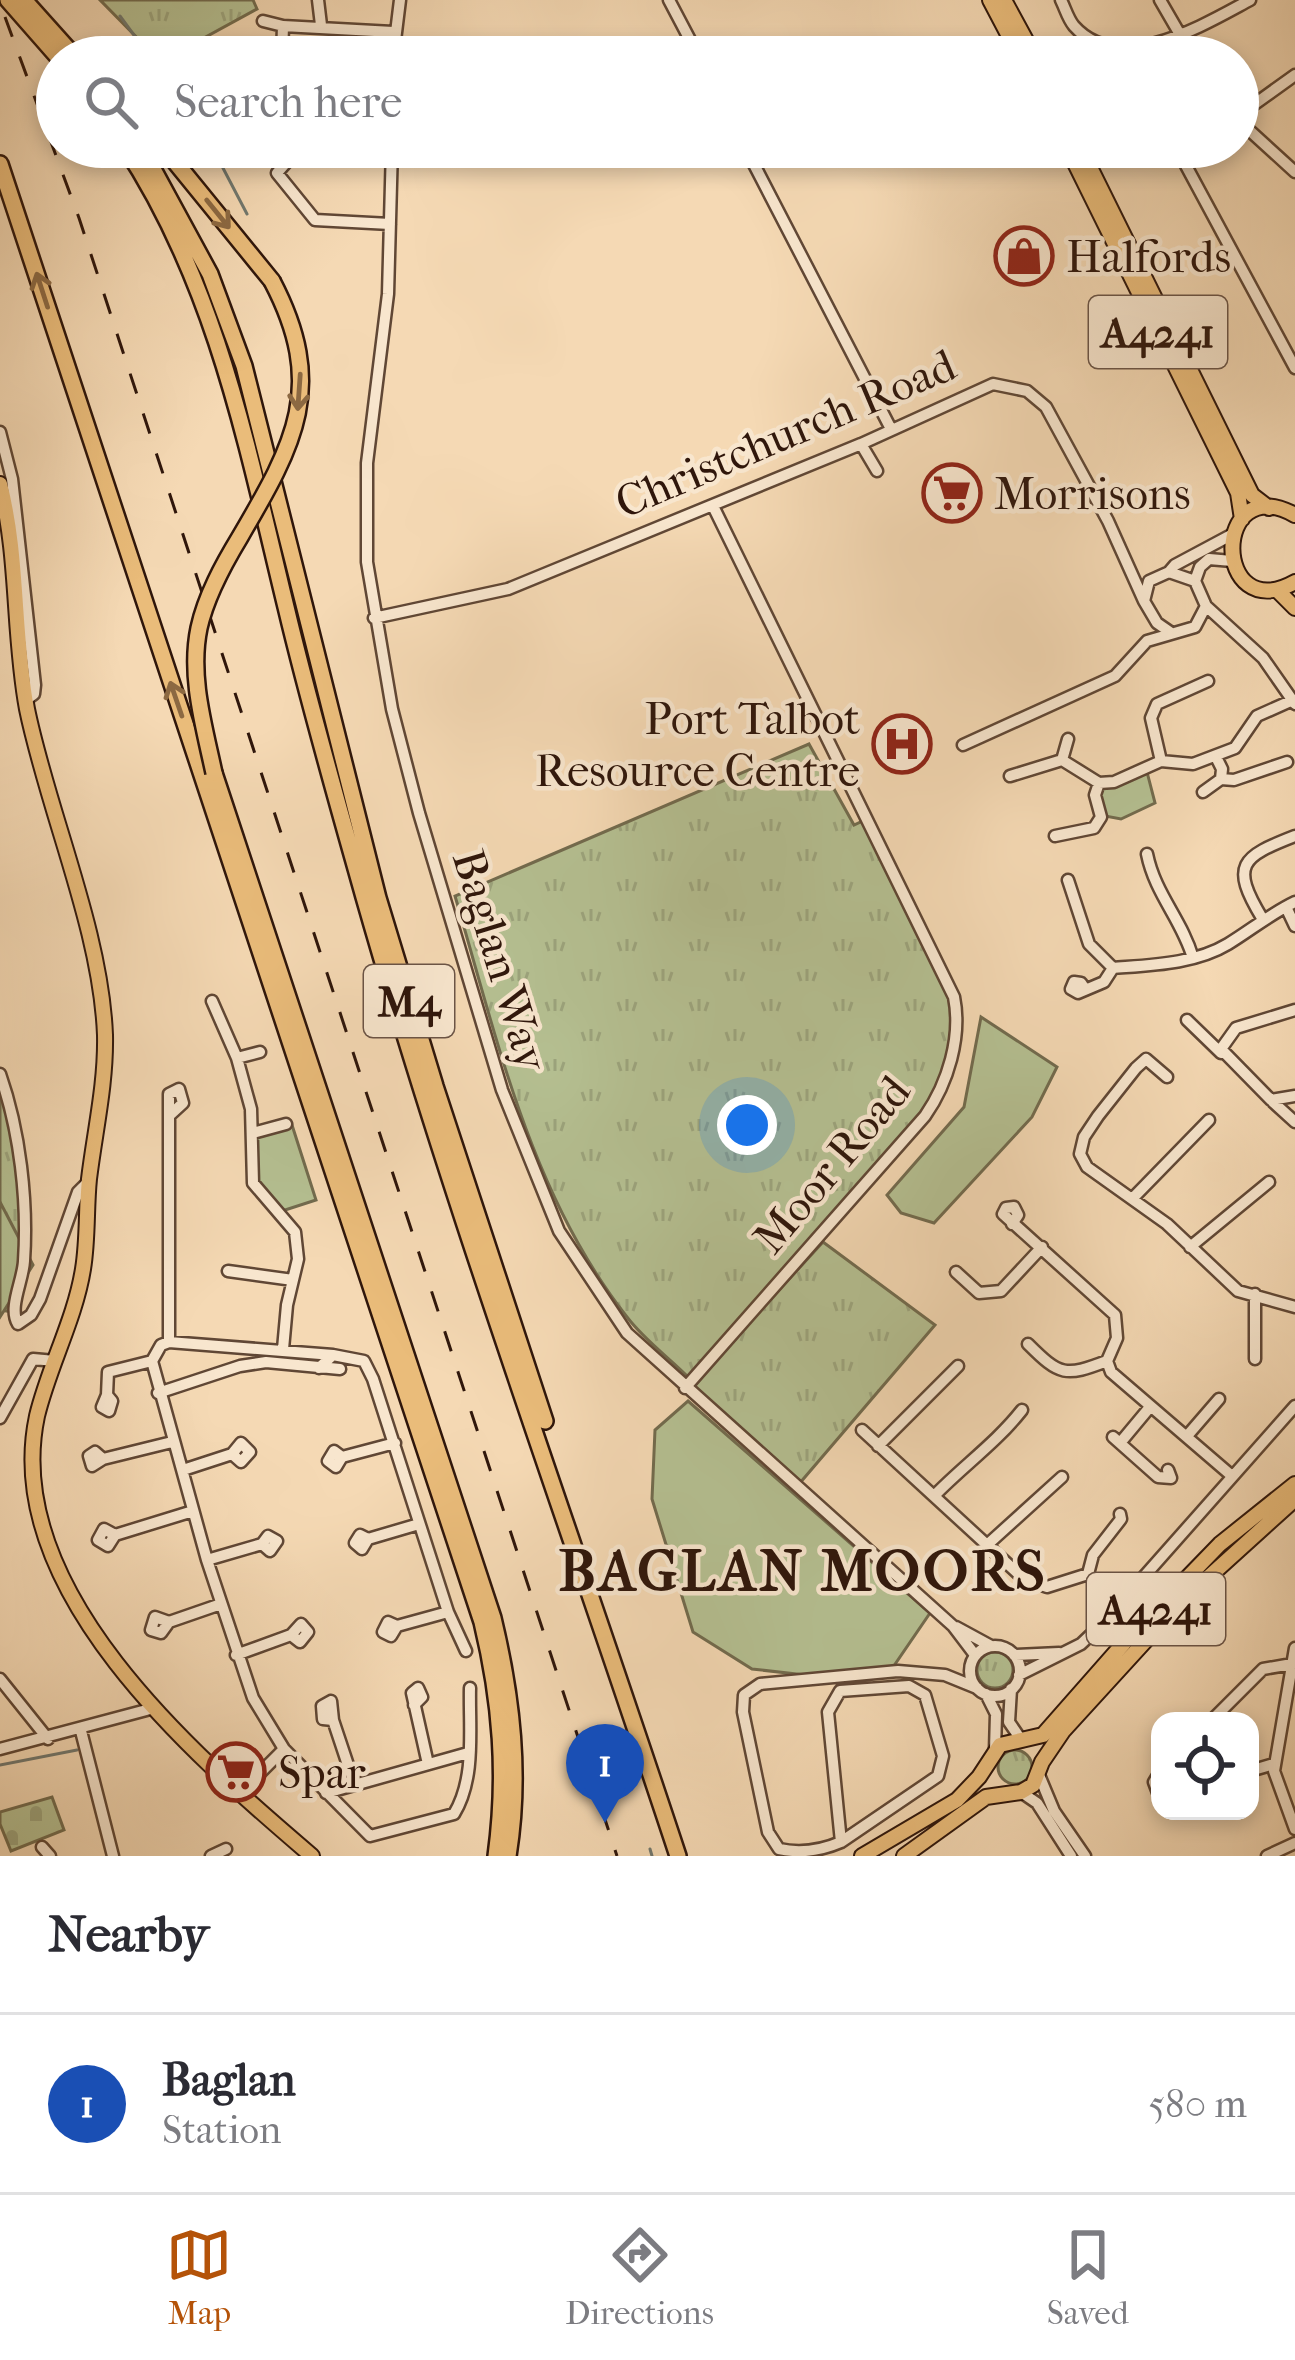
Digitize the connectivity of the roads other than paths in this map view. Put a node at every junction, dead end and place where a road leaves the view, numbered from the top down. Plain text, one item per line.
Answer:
1 (8, 0) edge
2 (24, 0) edge
3 (318, 0) edge
4 (400, 0) edge
5 (669, 0) edge
6 (990, 0) edge
7 (1004, 0) edge
8 (1061, 0) edge
9 (1160, 0) edge
10 (1250, 0) edge
11 (263, 21) dead end
12 (321, 25) junction
13 (283, 26) junction
14 (393, 32) junction
15 (40, 36) edge
16 (57, 36) edge
17 (283, 36) edge
18 (393, 36) edge
19 (687, 36) edge
20 (1009, 36) edge
21 (1024, 36) edge
22 (1088, 36) edge
23 (1179, 36) edge
24 (1182, 36) edge
25 (1295, 75) edge
26 (1259, 102) edge
27 (1259, 138) edge
28 (0, 164) edge
29 (137, 168) edge
30 (152, 168) edge
31 (180, 168) edge
32 (281, 168) edge
33 (391, 168) edge
34 (756, 168) edge
35 (1077, 168) edge
36 (1090, 168) edge
37 (1187, 168) edge
38 (1295, 172) edge
39 (390, 224) junction
40 (1295, 368) edge
41 (891, 429) junction
42 (0, 432) edge
43 (861, 444) junction
44 (877, 471) dead end
45 (0, 484) edge
46 (713, 506) junction
47 (1269, 508) junction
48 (1295, 515) edge
49 (1242, 519) junction
50 (1232, 535) junction
51 (1232, 561) junction
52 (1131, 568) junction
53 (1169, 572) junction
54 (1153, 577) junction
55 (1195, 581) junction
56 (1295, 582) edge
57 (1277, 590) junction
58 (1144, 601) junction
59 (1206, 606) junction
60 (1295, 608) edge
61 (1152, 617) junction
62 (374, 618) junction
63 (1196, 627) junction
64 (1228, 630) junction
65 (1170, 632) junction
66 (1147, 641) junction
67 (1208, 681) dead end
68 (26, 700) junction
69 (1294, 702) edge
70 (1068, 739) dead end
71 (963, 745) dead end
72 (1216, 757) junction
73 (1062, 760) junction
74 (1161, 761) junction
75 (1287, 763) dead end
76 (1010, 776) dead end
77 (1221, 779) junction
78 (1099, 783) junction
79 (1203, 792) dead end
80 (1055, 836) dead end
81 (1295, 836) edge
82 (1147, 854) dead end
83 (1068, 880) dead end
84 (1291, 904) edge
85 (1262, 918) junction
86 (1295, 926) edge
87 (1193, 958) junction
88 (1113, 968) junction
89 (1085, 989) dead end
90 (212, 1001) dead end
91 (1295, 1010) edge
92 (1187, 1020) dead end
93 (260, 1052) dead end
94 (1223, 1055) junction
95 (237, 1058) junction
96 (0, 1074) edge
97 (1167, 1077) dead end
98 (1295, 1096) edge
99 (1270, 1100) junction
100 (171, 1114) dead end
101 (1295, 1122) edge
102 (286, 1124) dead end
103 (1206, 1128) dead end
104 (253, 1133) junction
105 (89, 1181) junction
106 (1269, 1183) dead end
107 (1132, 1199) junction
108 (1012, 1224) dead end
109 (1042, 1247) junction
110 (1190, 1247) junction
111 (228, 1271) dead end
112 (293, 1280) junction
113 (952, 1289) dead end
114 (1255, 1294) junction
115 (1295, 1307) edge
116 (165, 1343) junction
117 (1034, 1344) dead end
118 (283, 1349) junction
119 (1251, 1350) dead end
120 (333, 1355) junction
121 (152, 1360) junction
122 (55, 1361) junction
123 (1107, 1361) junction
124 (958, 1366) dead end
125 (319, 1369) junction
126 (340, 1369) dead end
127 (685, 1388) junction
128 (158, 1393) junction
129 (107, 1395) dead end
130 (1219, 1399) dead end
131 (1295, 1406) edge
132 (1150, 1407) junction
133 (1022, 1410) dead end
134 (0, 1418) edge
135 (862, 1430) dead end
136 (1186, 1436) junction
137 (172, 1442) junction
138 (395, 1443) junction
139 (878, 1446) junction
140 (232, 1454) dead end
141 (342, 1457) dead end
142 (103, 1459) dead end
143 (182, 1471) junction
144 (1232, 1476) junction
145 (1158, 1477) dead end
146 (1062, 1478) dead end
147 (1295, 1484) edge
148 (934, 1496) junction
149 (1295, 1499) edge
150 (193, 1511) junction
151 (1120, 1514) dead end
152 (419, 1524) junction
153 (115, 1535) dead end
154 (368, 1540) dead end
155 (262, 1544) dead end
156 (987, 1545) junction
157 (206, 1560) junction
158 (1088, 1574) junction
159 (1047, 1587) junction
160 (1123, 1602) junction
161 (221, 1604) junction
162 (1051, 1604) dead end
163 (448, 1612) junction
164 (169, 1622) dead end
165 (398, 1626) dead end
166 (953, 1626) junction
167 (291, 1635) dead end
168 (991, 1646) junction
169 (1295, 1648) edge
170 (466, 1651) dead end
171 (1062, 1653) junction
172 (236, 1655) junction
173 (975, 1655) junction
174 (1014, 1655) junction
175 (1292, 1664) junction
176 (970, 1668) junction
177 (1019, 1675) junction
178 (945, 1676) junction
179 (0, 1679) edge
180 (470, 1688) dead end
181 (1011, 1689) junction
182 (981, 1690) junction
183 (744, 1695) junction
184 (729, 1697) dead end
185 (414, 1705) dead end
186 (154, 1708) junction
187 (1220, 1712) edge
188 (333, 1720) dead end
189 (81, 1731) junction
190 (48, 1739) junction
191 (1022, 1741) junction
192 (284, 1749) junction
193 (0, 1750) edge
194 (467, 1753) junction
195 (992, 1754) junction
196 (428, 1764) junction
197 (1274, 1764) junction
198 (1259, 1769) edge
199 (1039, 1775) junction
200 (353, 1783) junction
201 (326, 1792) junction
202 (1013, 1792) junction
203 (239, 1794) junction
204 (762, 1802) junction
205 (746, 1805) dead end
206 (1295, 1829) edge
207 (841, 1842) junction
208 (1295, 1843) edge
209 (226, 1849) dead end
210 (113, 1856) edge
211 (212, 1856) edge
212 (312, 1856) edge
213 (496, 1856) edge
214 (508, 1856) edge
215 (677, 1856) edge
216 (688, 1856) edge
217 (862, 1856) edge
218 (904, 1856) edge
219 (1071, 1856) edge
220 (1085, 1856) edge
221 (1267, 1856) edge

1 - 15 highway
2 - 16 highway
3 - 12 street
4 - 14 street
5 - 19 street
6 - 20 main road
7 - 21 main road
8 - 22 street
9 - 23 street
10 - 24 street
11 - 13 street
12 - 13 street
12 - 14 street
13 - 17 street
14 - 18 street
25 - 26 street
27 - 38 street
213 -> 28 highway
29 - 215 highway, M4
30 - 216 highway, M4
31 -> 214 highway, M4, bridge
32 - 39 street
33 - 39 street, Baglan Way
34 - 41 street
35 - 49 main road, A4241
36 - 47 main road, A4241
37 - 40 street
39 - 62 street, Baglan Way
41 - 43 street, Christchurch Road
41 - 52 street, Christchurch Road
42 - 68 street
43 - 44 street
43 - 46 street, Christchurch Road
45 - 68 main road
46 - 62 street, Christchurch Road
46 - 127 street, Moor Road
47 - 48 main road
47 - 49 main road
49 - 50 main road
50 - 51 main road
50 - 53 street
51 - 55 street
51 - 57 main road
52 - 54 street
52 - 58 street, Christchurch Road
53 - 54 street
53 - 55 street
54 - 58 street
55 - 59 street
56 - 57 main road
57 - 60 main road
58 - 61 street
59 - 63 street
59 - 64 street
61 - 65 street
61 - 66 street
62 - 127 street, Baglan Way
63 - 64 street
63 - 65 street
64 - 69 street
65 - 66 street
66 - 71 street
67 - 74 street
68 - 105 main road
69 - 72 street
70 - 73 street
72 - 74 street
72 - 77 street
73 - 76 street
73 - 78 street
74 - 78 street
75 - 77 street
77 - 79 street
78 - 80 street
81 - 85 street
82 - 87 street
83 - 88 street
84 - 85 street
84 - 86 street
85 - 87 street
87 - 88 street
88 - 89 street
90 - 95 street
91 - 94 street
92 - 94 street
93 - 95 street
94 - 99 street
95 - 104 street
96 - 105 street
97 - 107 street
98 - 99 street
99 - 101 street
100 - 116 street
102 - 104 street
103 - 107 street
104 - 112 street
105 - 122 main road
106 - 110 street
107 - 110 street
108 - 109 street
109 - 113 street
109 - 123 street
110 - 114 street
111 - 112 street
112 - 118 street
114 - 115 street
114 - 119 street
116 - 118 street
116 - 121 street
117 - 123 street
118 - 120 street
120 - 125 street
120 - 138 street
121 - 128 street
121 - 129 street
122 - 134 street
122 - 186 main road
123 - 132 street
124 - 139 street
125 - 126 street
125 - 128 street
127 - 166 street, Baglan Way
128 - 137 street
130 - 136 street
131 - 144 street
132 - 136 street
132 - 145 street
133 - 148 street
135 - 139 street
136 - 144 street
137 - 142 street
137 - 143 street
138 - 141 street
138 - 152 street
139 - 148 street
140 - 143 street
143 - 150 street
144 - 160 street
146 - 156 street
147 - 191 main road, A4241
148 - 156 street
149 - 199 main road, A4241
150 - 153 street
150 - 157 street
151 - 158 street
152 - 154 street
152 - 163 street
155 - 157 street
156 - 159 street
157 - 161 street
158 - 159 street
158 - 160 street
159 - 162 street
160 - 171 street
161 - 164 street
161 - 172 street
163 - 165 street
163 - 170 street
166 - 168 street, Baglan Way
166 - 173 street, Baglan Way
167 - 172 street
168 - 173 street
168 - 174 street
169 - 175 street
171 - 174 street
171 - 177 street
172 - 192 street
173 - 176 street
174 - 177 street
175 - 187 street
175 - 197 street
176 - 178 street
176 - 182 street
177 - 181 street
178 - 182 street
178 - 183 street
179 - 190 street
180 - 194 street
181 - 182 street
181 - 191 street
182 - 195 street
183 - 184 street
183 - 204 street
185 - 196 street
186 - 189 street
186 - 203 main road
188 - 200 street
189 - 190 street
189 - 210 street
190 - 193 street
191 - 195 main road, A4241
192 - 201 street
192 - 203 street
194 - 196 street
194 - 201 street
195 - 202 main road
195 - 217 main road
196 - 200 street
197 - 198 street
197 - 206 street
199 - 202 main road, A4241
199 - 220 street
200 - 201 street
202 - 218 main road, A4241
202 - 219 street
203 - 212 main road
204 - 205 street
204 - 207 street
207 - 207 street
208 - 221 street
209 - 211 street

